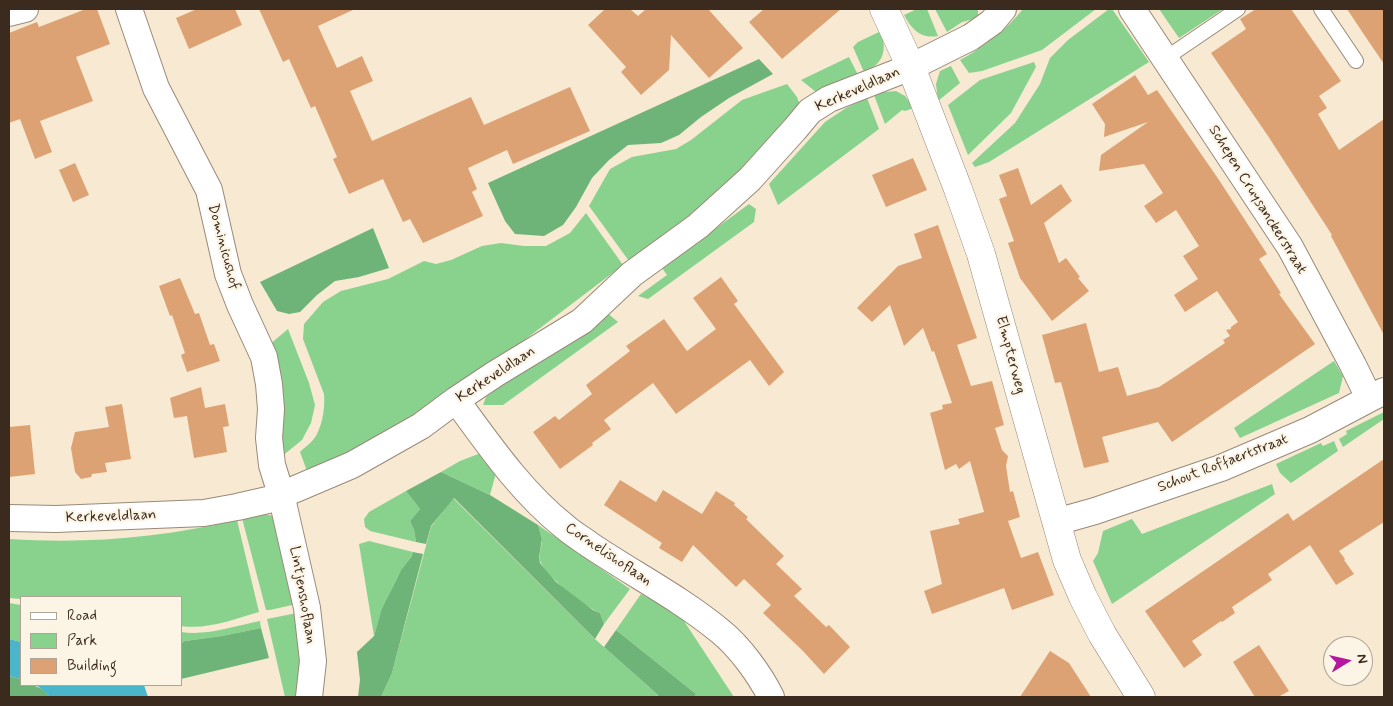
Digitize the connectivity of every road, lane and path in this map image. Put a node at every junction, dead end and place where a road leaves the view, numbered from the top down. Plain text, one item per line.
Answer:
1 (25, 9) edge
2 (128, 9) edge
3 (884, 9) edge
4 (1003, 9) edge
5 (1132, 9) edge
6 (1238, 9) edge
7 (1321, 9) edge
8 (9, 13) edge
9 (1166, 58) junction
10 (1356, 61) dead end
11 (911, 67) junction
12 (1377, 394) edge
13 (456, 400) junction
14 (281, 494) junction
15 (9, 518) edge
16 (1056, 522) junction
17 (309, 697) edge
18 (771, 697) edge
19 (1141, 697) edge

1 - 8 street
2 - 14 street, Dominicushof
3 - 11 street, Elmpterweg
4 - 11 street, Kerkeveldlaan
5 - 9 street, Schepen Cruysanckerstraat
6 - 9 lane
7 - 10 lane
9 - 12 street, Schepen Cruysanckerstraat
11 - 13 street, Kerkeveldlaan
11 - 16 street, Elmpterweg
12 - 16 street, Schout Roffaertstraat
13 - 14 street, Kerkeveldlaan
13 - 18 street, Cornelishoflaan
14 - 15 street, Kerkeveldlaan
14 - 17 street, Lintjenshoflaan
16 - 19 street, Elmpterweg

